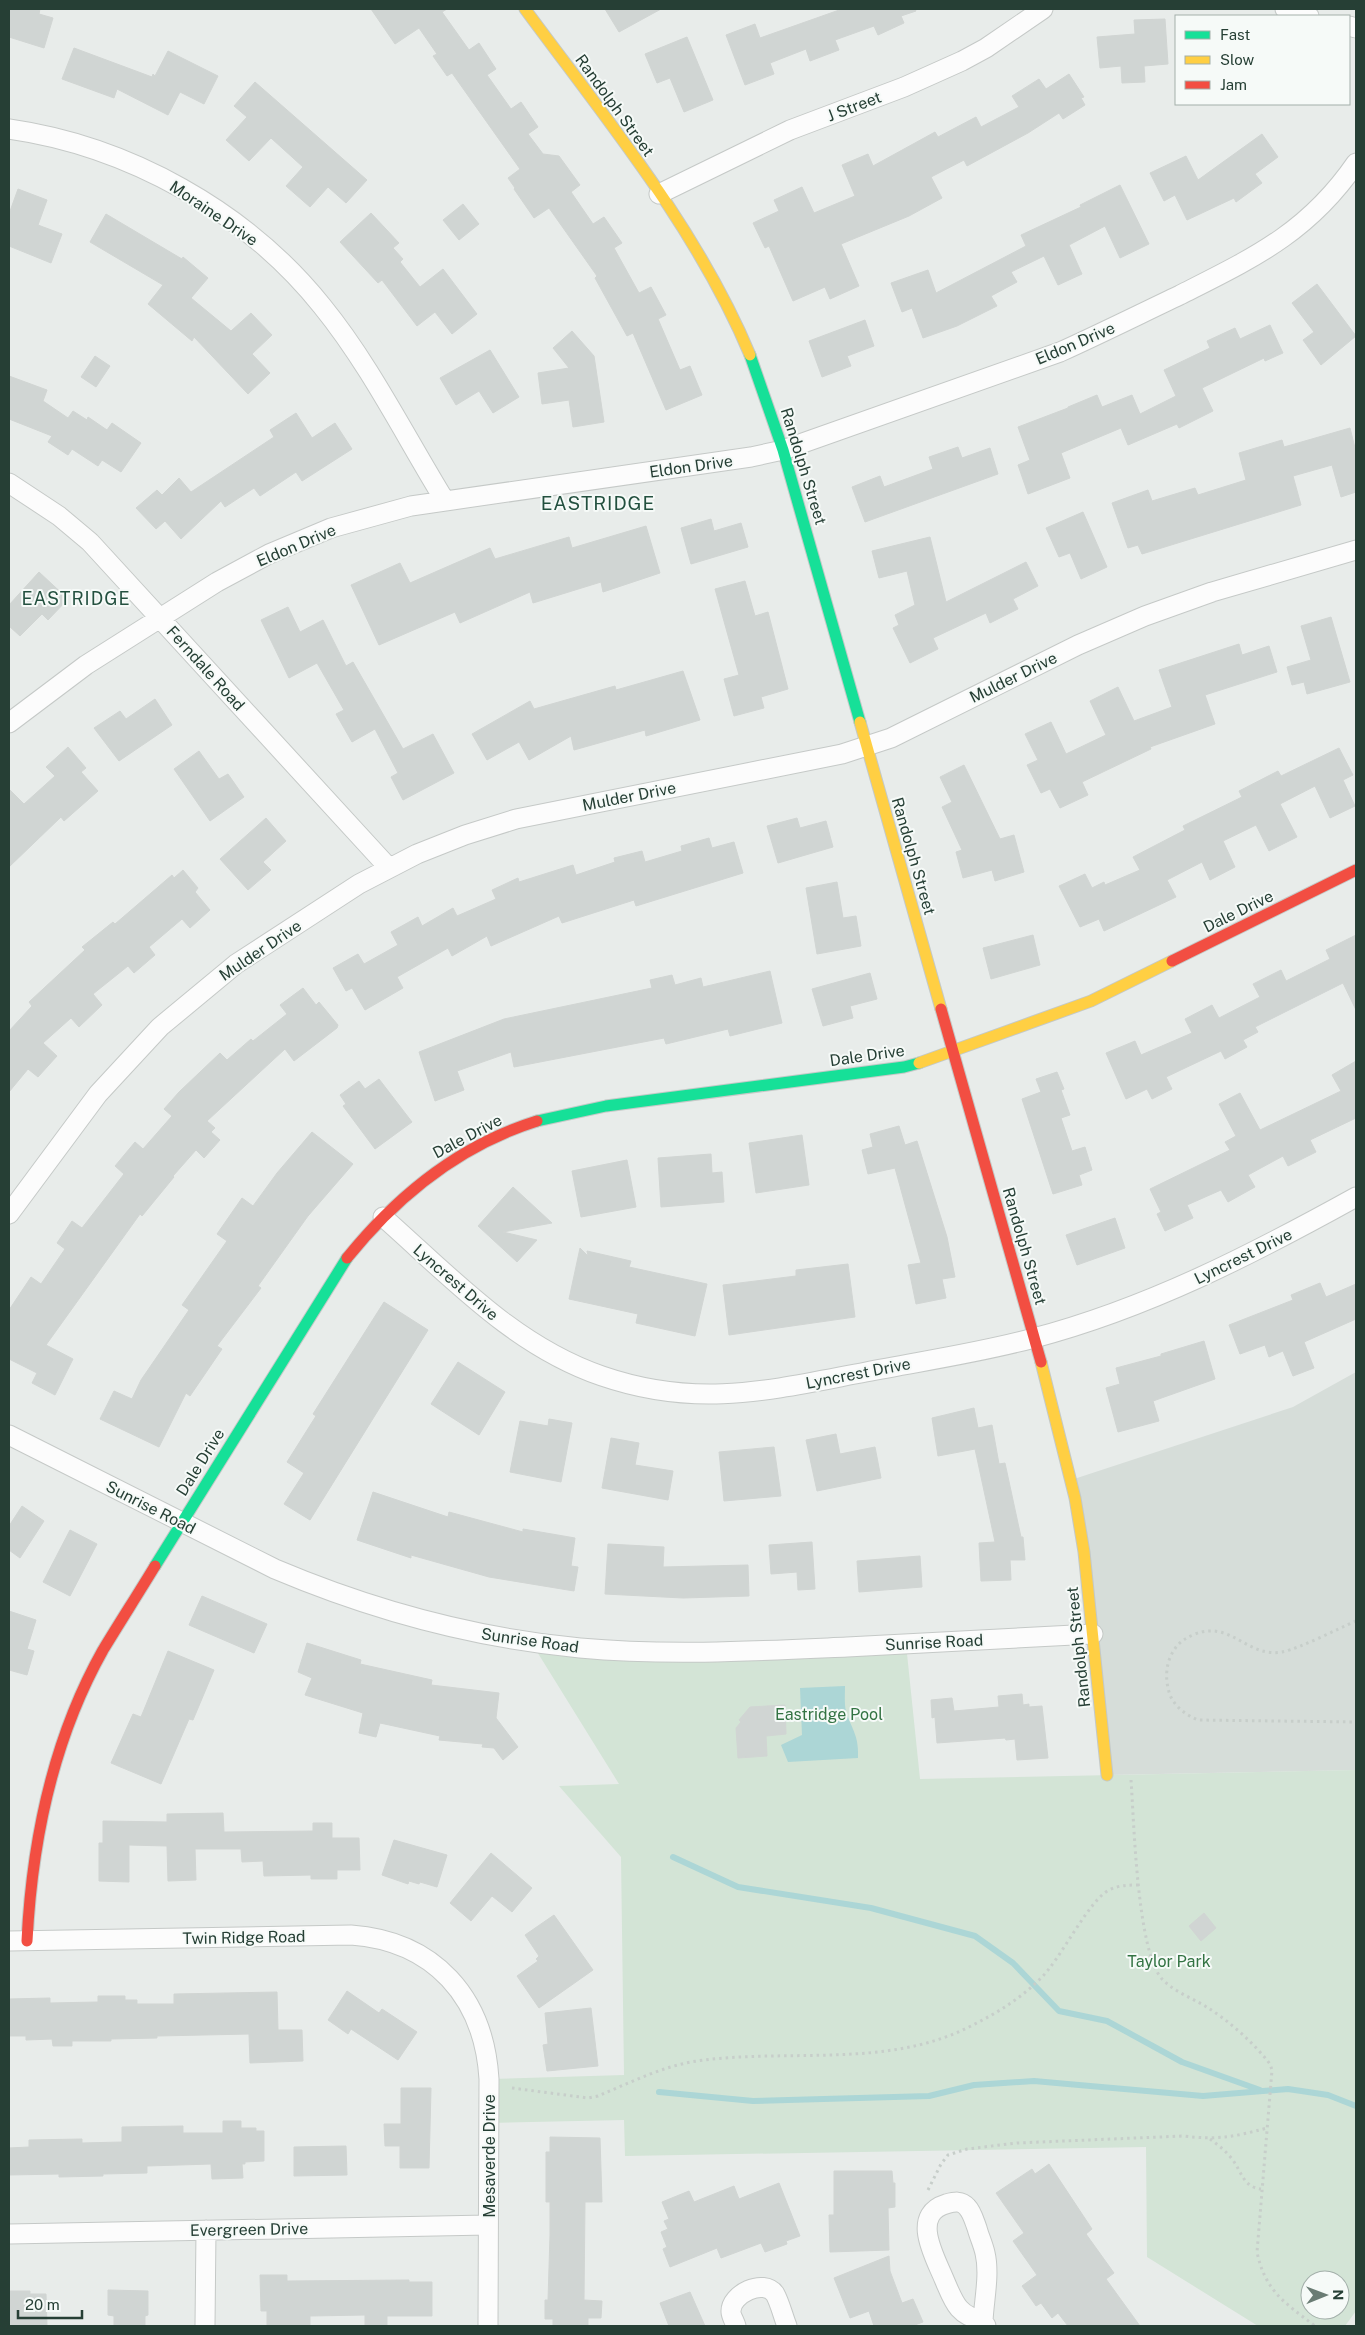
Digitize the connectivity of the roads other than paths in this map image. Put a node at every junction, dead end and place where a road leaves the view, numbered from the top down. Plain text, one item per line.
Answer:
1 (525, 9) edge
2 (1043, 9) edge
3 (1285, 9) edge
4 (1306, 15) edge
5 (9, 129) edge
6 (1356, 163) edge
7 (660, 194) junction
8 (783, 450) junction
9 (9, 483) edge
10 (445, 501) junction
11 (1356, 550) edge
12 (160, 618) junction
13 (9, 723) edge
14 (866, 746) junction
15 (389, 868) junction
16 (1356, 870) edge
17 (952, 1052) junction
18 (1356, 1197) edge
19 (9, 1214) edge
20 (384, 1217) junction
21 (1034, 1338) junction
22 (9, 1435) edge
23 (182, 1523) junction
24 (1093, 1634) junction
25 (1108, 1775) dead end
26 (9, 1941) edge
27 (28, 1941) junction
28 (460, 1993) joint
29 (488, 2225) junction
30 (206, 2230) junction
31 (9, 2234) edge
32 (985, 2324) edge
33 (205, 2326) edge
34 (488, 2326) edge
35 (736, 2326) edge
36 (787, 2326) edge

1 - 7 street, Randolph Street
2 - 7 street, J Street
3 - 4 street
5 - 10 street, Moraine Drive
6 - 8 street, Eldon Drive
7 - 8 street, Randolph Street
8 - 10 street, Eldon Drive
8 - 14 street, Randolph Street
9 - 12 street, Ferndale Road
10 - 12 street, Eldon Drive
11 - 14 street, Mulder Drive
12 - 13 street, Eldon Drive
12 - 15 street, Ferndale Road
14 - 15 street, Mulder Drive
14 - 17 street, Randolph Street
15 - 19 street, Mulder Drive
16 - 17 street, Dale Drive
17 - 20 street, Dale Drive
17 - 21 street, Randolph Street
18 - 21 street, Lyncrest Drive
20 - 21 street, Lyncrest Drive
20 - 23 street, Dale Drive
21 - 24 street, Randolph Street
22 - 23 street, Sunrise Road
23 - 24 street, Sunrise Road
23 - 27 street, Dale Drive
24 - 25 street, Randolph Street
26 - 27 street, Twin Ridge Road
27 - 28 street, Twin Ridge Road
28 - 29 street, Mesaverde Drive
29 - 30 street, Evergreen Drive
29 - 34 street, Mesaverde Drive
30 - 31 street, Evergreen Drive
30 - 33 street
32 - 32 street
35 - 36 street

